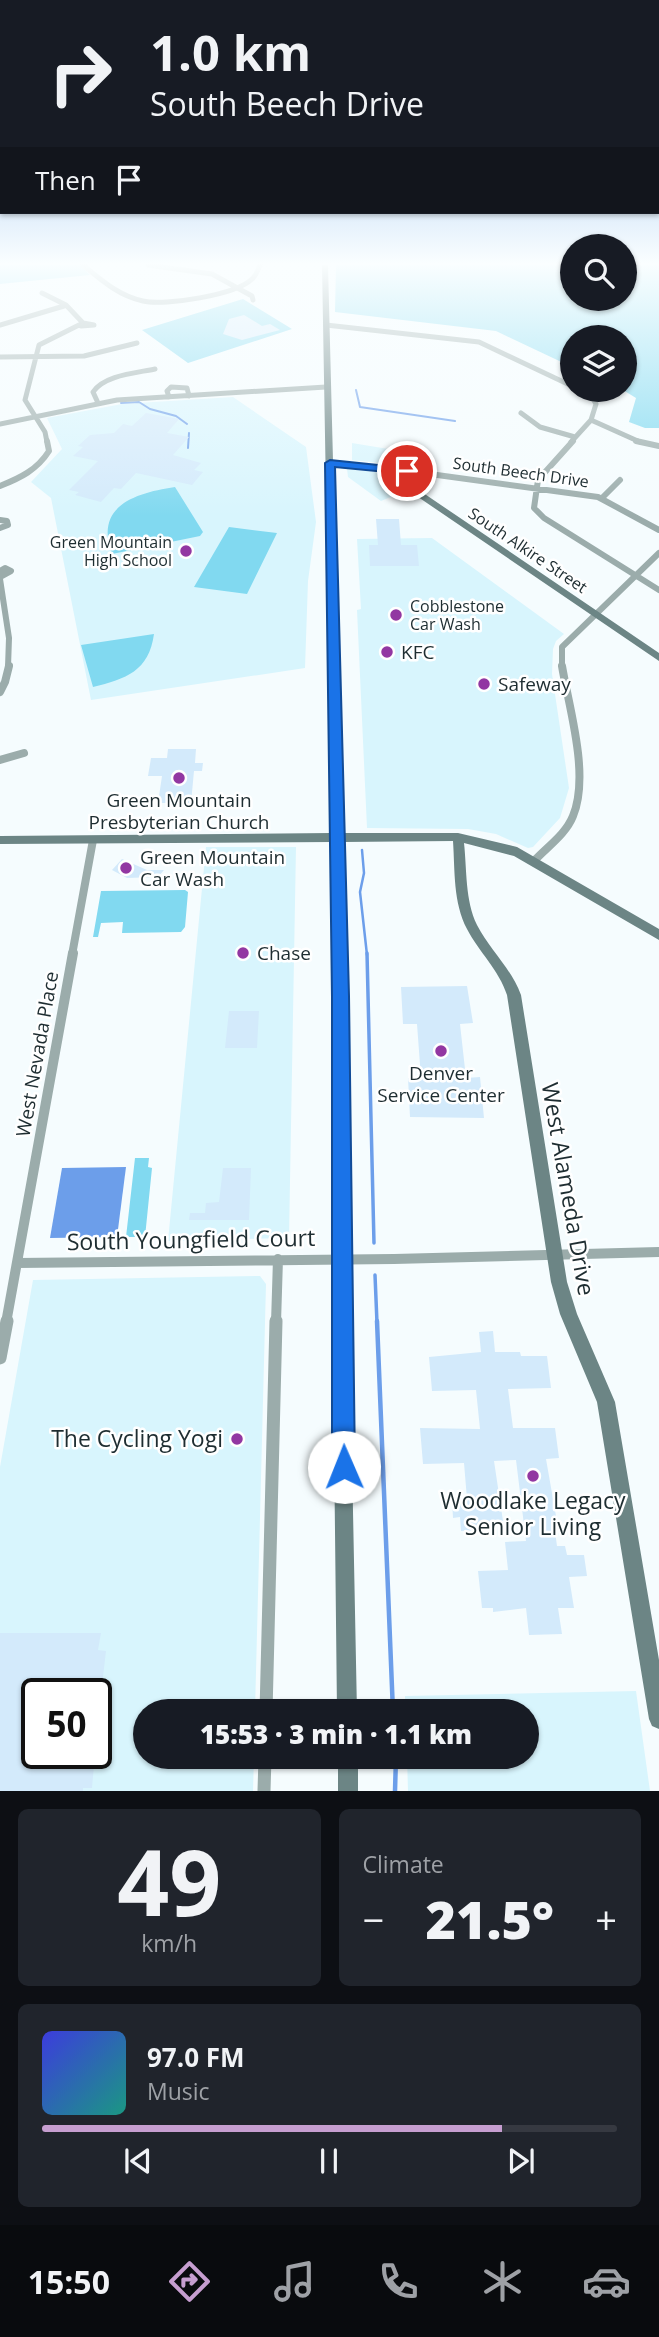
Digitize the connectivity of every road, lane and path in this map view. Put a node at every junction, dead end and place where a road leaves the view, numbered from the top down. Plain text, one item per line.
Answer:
1 (39, 349) edge
2 (114, 349) edge
3 (326, 349) edge
4 (493, 349) edge
5 (0, 357) edge
6 (35, 358) junction
7 (155, 369) dead end
8 (560, 380) edge
9 (326, 387) junction
10 (596, 402) edge
11 (98, 403) junction
12 (521, 413) dead end
13 (34, 416) junction
14 (591, 420) junction
15 (0, 424) edge
16 (575, 437) junction
17 (659, 446) edge
18 (330, 463) junction
19 (379, 467) junction
20 (620, 480) dead end
21 (0, 486) edge
22 (535, 488) junction
23 (602, 498) junction
24 (0, 520) edge
25 (0, 527) edge
26 (659, 530) edge
27 (659, 553) edge
28 (0, 570) edge
29 (636, 575) junction
30 (0, 578) edge
31 (659, 590) edge
32 (3, 614) edge
33 (594, 614) junction
34 (659, 658) edge
35 (0, 692) edge
36 (24, 753) dead end
37 (0, 760) edge
38 (336, 837) junction
39 (458, 837) junction
40 (0, 840) edge
41 (93, 840) junction
42 (534, 861) junction
43 (659, 936) edge
44 (659, 1252) edge
45 (554, 1256) junction
46 (278, 1259) junction
47 (341, 1260) junction
48 (17, 1264) junction
49 (0, 1358) edge
50 (266, 1699) edge
51 (347, 1699) edge
52 (659, 1719) edge
53 (265, 1769) edge
54 (348, 1769) edge
55 (264, 1791) edge
56 (348, 1791) edge

1 - 6 street
2 - 6 street
3 - 9 main road
4 - 8 street
5 - 6 street
6 - 13 street
7 - 11 street
9 - 11 street
9 - 18 main road
10 - 14 street
11 - 13 street
12 - 16 street
13 - 15 street
13 - 21 street
14 - 16 street
14 - 17 street
16 - 22 street
18 - 19 main road, South Beech Drive
18 - 38 main road
19 - 22 street, South Beech Drive
19 - 33 main road, South Alkire Street
20 - 23 street
22 - 23 street, South Beech Drive
22 - 29 street
23 - 26 street, South Beech Drive
24 - 25 street
27 - 29 street
28 - 30 street
29 - 31 street
29 - 33 street
30 - 32 street
32 - 35 street
33 - 34 main road, South Alkire Street
33 - 42 street
36 - 37 street
38 - 39 main road
38 - 41 main road
38 - 47 main road
39 - 42 main road
39 - 45 main road, West Alameda Drive
40 - 41 main road
41 - 48 street, West Nevada Place
42 - 43 main road
44 - 45 street, South Youngfield Court
45 - 47 street, South Youngfield Court
45 - 52 main road, West Alameda Drive
46 - 47 street, South Youngfield Court
46 - 48 street, South Youngfield Court
46 - 50 street
47 - 51 main road
48 - 49 street, West Nevada Place
53 - 55 street
54 - 56 main road

